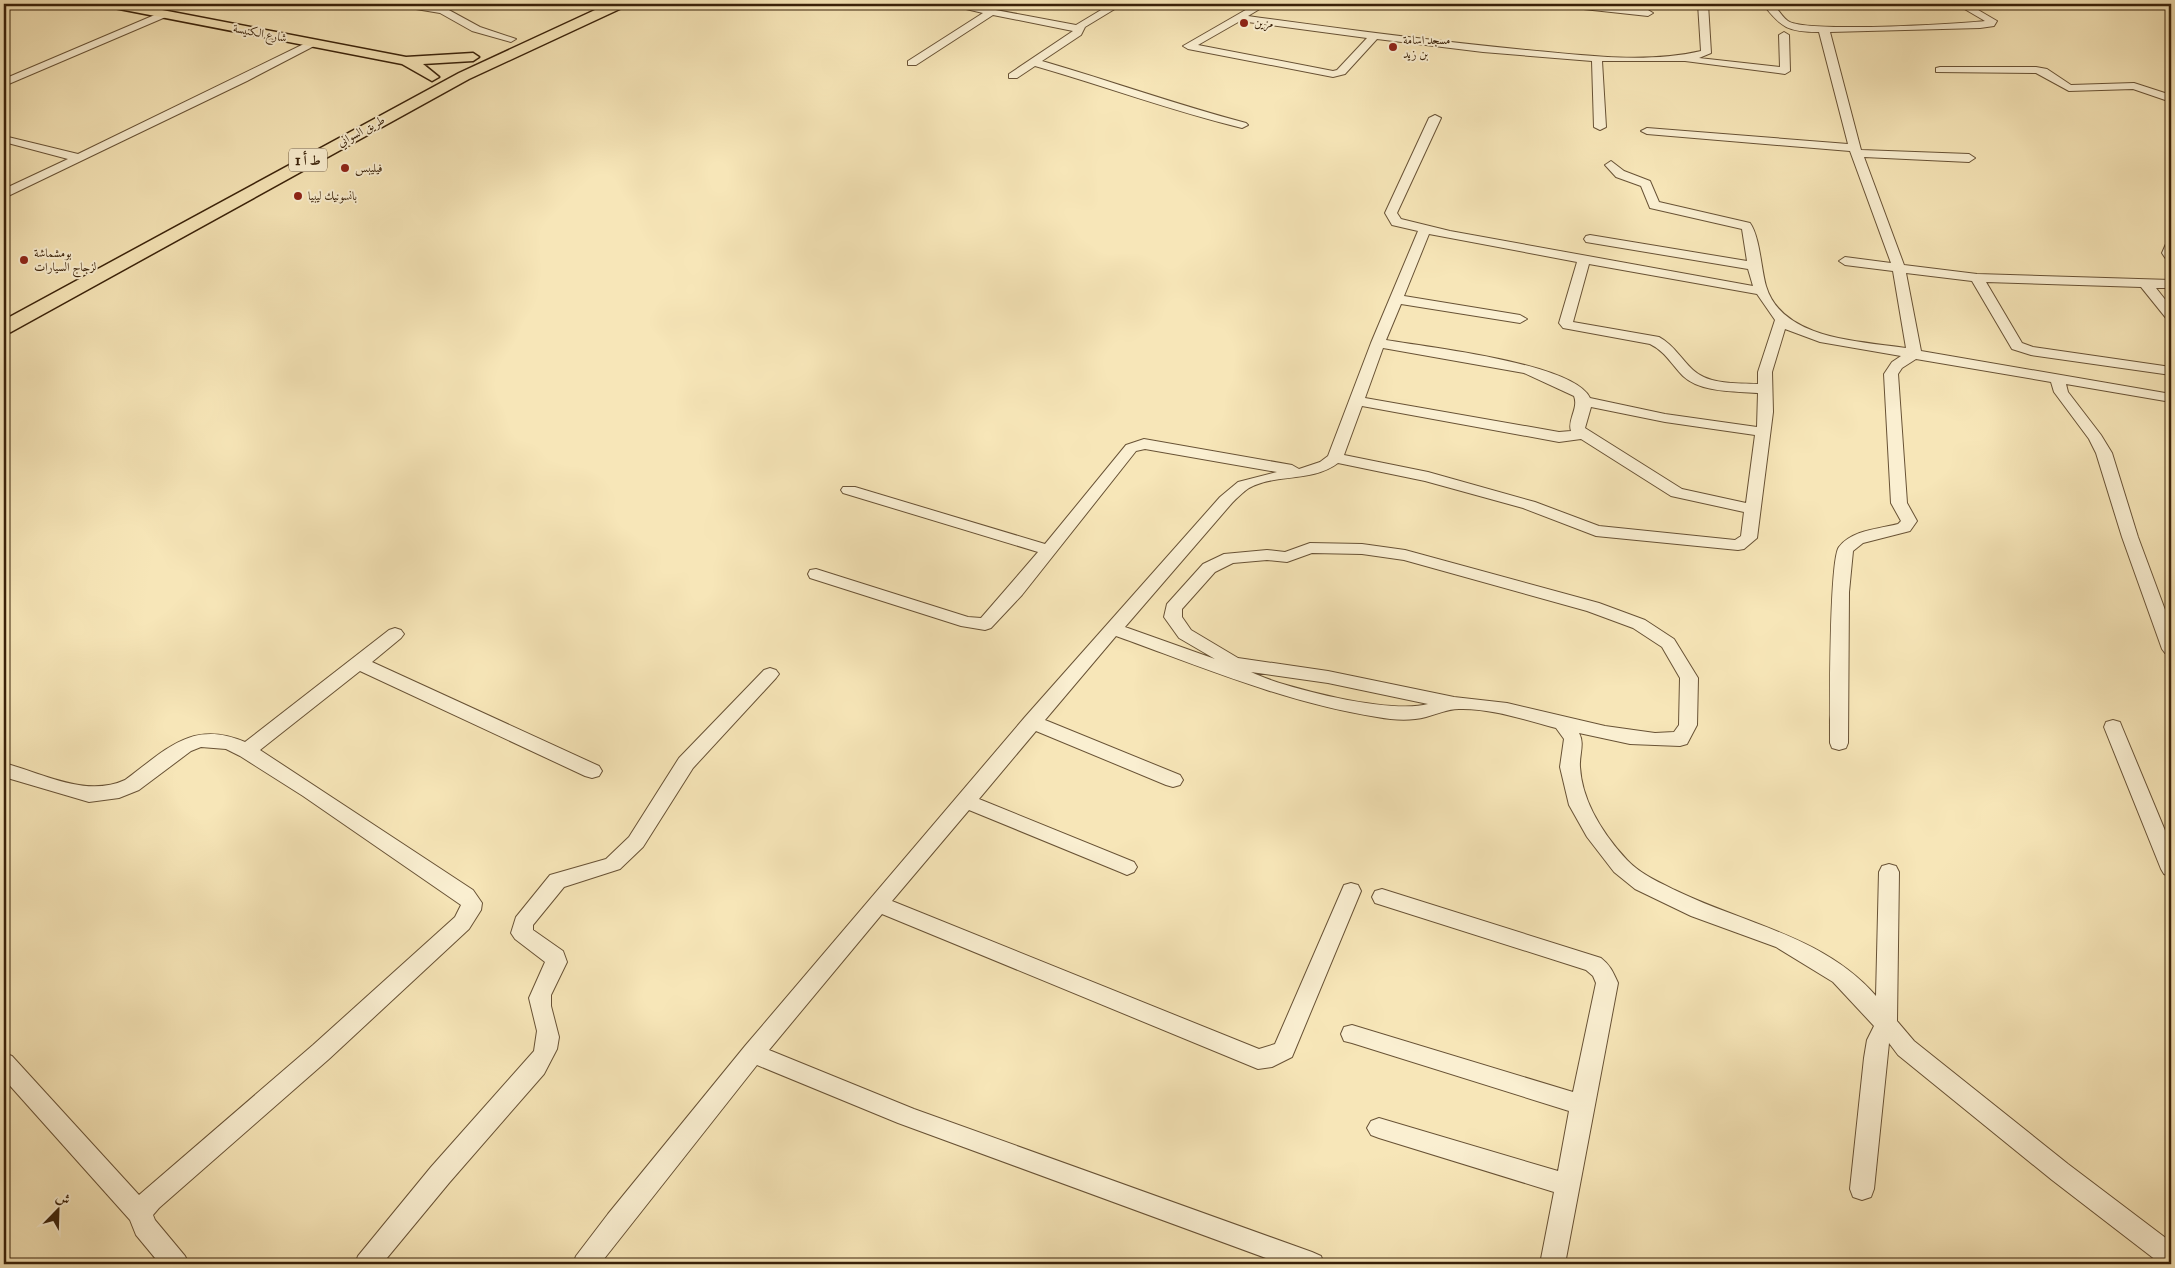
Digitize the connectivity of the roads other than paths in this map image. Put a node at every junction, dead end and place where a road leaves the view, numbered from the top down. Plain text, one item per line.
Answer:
1 (114, 4) edge
2 (404, 4) edge
3 (588, 4) edge
4 (619, 4) edge
5 (950, 4) edge
6 (1118, 4) edge
7 (1263, 4) edge
8 (1565, 4) edge
9 (1703, 4) edge
10 (1768, 4) edge
11 (1961, 4) edge
12 (992, 12) junction
13 (1648, 13) dead end
14 (164, 14) junction
15 (1239, 18) junction
16 (1078, 29) junction
17 (1824, 30) junction
18 (1376, 35) junction
19 (1784, 35) dead end
20 (511, 39) junction
21 (312, 43) junction
22 (473, 57) junction
23 (1597, 59) junction
24 (1685, 60) junction
25 (406, 62) junction
26 (1034, 62) junction
27 (912, 63) dead end
28 (1940, 70) dead end
29 (1013, 76) dead end
30 (432, 77) junction
31 (4, 83) edge
32 (2171, 99) edge
33 (1435, 118) dead end
34 (1242, 125) dead end
35 (1600, 127) dead end
36 (1647, 131) dead end
37 (4, 139) edge
38 (1856, 151) junction
39 (79, 158) junction
40 (281, 158) dead end
41 (1969, 158) dead end
42 (1611, 166) dead end
43 (4, 194) edge
44 (172, 217) dead end
45 (1424, 231) junction
46 (1590, 239) dead end
47 (2171, 247) edge
48 (2171, 256) edge
49 (1584, 259) junction
50 (1845, 262) dead end
51 (1754, 266) junction
52 (1899, 268) junction
53 (1977, 278) junction
54 (2145, 283) junction
55 (2171, 284) edge
56 (1761, 291) junction
57 (1396, 299) junction
58 (4, 311) edge
59 (2171, 315) edge
60 (1520, 319) dead end
61 (1781, 321) junction
62 (4, 328) edge
63 (1378, 343) junction
64 (1914, 354) junction
65 (2171, 371) edge
66 (2058, 379) junction
67 (1766, 389) junction
68 (2171, 398) edge
69 (1357, 401) junction
70 (1584, 401) junction
71 (1763, 432) junction
72 (1584, 434) junction
73 (1335, 458) junction
74 (1305, 472) junction
75 (849, 490) dead end
76 (1752, 509) junction
77 (1049, 550) junction
78 (816, 574) dead end
79 (1113, 629) junction
80 (395, 634) dead end
81 (2171, 649) edge
82 (358, 663) junction
83 (1240, 670) junction
84 (770, 674) dead end
85 (1032, 722) junction
86 (1564, 725) junction
87 (2113, 727) dead end
88 (1839, 743) dead end
89 (247, 751) junction
90 (4, 770) edge
91 (592, 771) dead end
92 (1173, 780) dead end
93 (964, 801) junction
94 (1127, 867) dead end
95 (2171, 869) edge
96 (1889, 872) dead end
97 (1351, 891) dead end
98 (1382, 897) dead end
99 (878, 904) junction
100 (1886, 1024) junction
101 (1352, 1034) dead end
102 (753, 1053) junction
103 (4, 1063) edge
104 (1582, 1105) junction
105 (1379, 1128) dead end
106 (1567, 1185) junction
107 (1862, 1189) dead end
108 (140, 1213) junction
109 (2171, 1257) edge
110 (176, 1264) edge
111 (368, 1264) edge
112 (585, 1264) edge
113 (1312, 1264) edge
114 (1553, 1264) edge

1 - 14 main road, شارع الكنيسة
2 - 20 street
3 - 20 highway, طريق السواني / ط أ 1
4 - 62 highway, طريق السواني / ط أ 1
5 - 12 street
6 - 16 street
7 - 15 street
8 - 13 street
9 - 24 street
10 - 17 street
11 - 17 street
12 - 16 street
12 - 27 street
14 - 21 main road, شارع الكنيسة
14 - 31 street
15 - 18 street
15 - 18 street
16 - 26 street
17 - 38 street
18 - 23 street
19 - 24 street
20 - 22 highway, طريق السواني / ط أ 1
21 - 25 main road, شارع الكنيسة
21 - 39 street
22 - 25 main road, شارع الكنيسة
22 - 30 highway, طريق السواني / ط أ 1
23 - 24 street
23 - 35 street
25 - 30 main road, شارع الكنيسة
26 - 29 street
26 - 34 street
28 - 32 street
30 - 40 highway, طريق السواني / ط أ 1
33 - 45 street
36 - 38 street
37 - 39 street
38 - 41 street
38 - 52 street
39 - 43 street
42 - 51 street
44 - 58 highway
45 - 49 street
45 - 57 street
46 - 51 street
47 - 48 street
49 - 56 street
49 - 67 street
50 - 52 street
51 - 56 street
52 - 53 street
52 - 64 street
53 - 54 street
53 - 65 street
54 - 55 street
54 - 59 street
56 - 61 street
57 - 60 street
57 - 63 street
61 - 64 street
61 - 67 street
63 - 69 street
63 - 70 street
64 - 66 street
64 - 88 street
66 - 68 street
66 - 81 street
67 - 71 street
69 - 72 street
69 - 73 street
70 - 71 street
70 - 72 street
71 - 76 street
72 - 76 street
73 - 74 street
73 - 76 street
74 - 77 street
74 - 79 street
75 - 77 street
77 - 78 street
79 - 83 street
79 - 85 street
80 - 82 street
82 - 89 street
82 - 91 street
83 - 86 street
83 - 86 street
84 - 111 street
85 - 92 street
85 - 93 street
86 - 100 street
87 - 95 street
89 - 90 street
89 - 108 street
93 - 94 street
93 - 99 street
96 - 100 street
97 - 99 street
98 - 104 street
99 - 102 street
100 - 107 street
100 - 109 street
101 - 104 street
102 - 112 street
102 - 113 street
103 - 108 street
104 - 106 street
105 - 106 street
106 - 114 street
108 - 110 street

